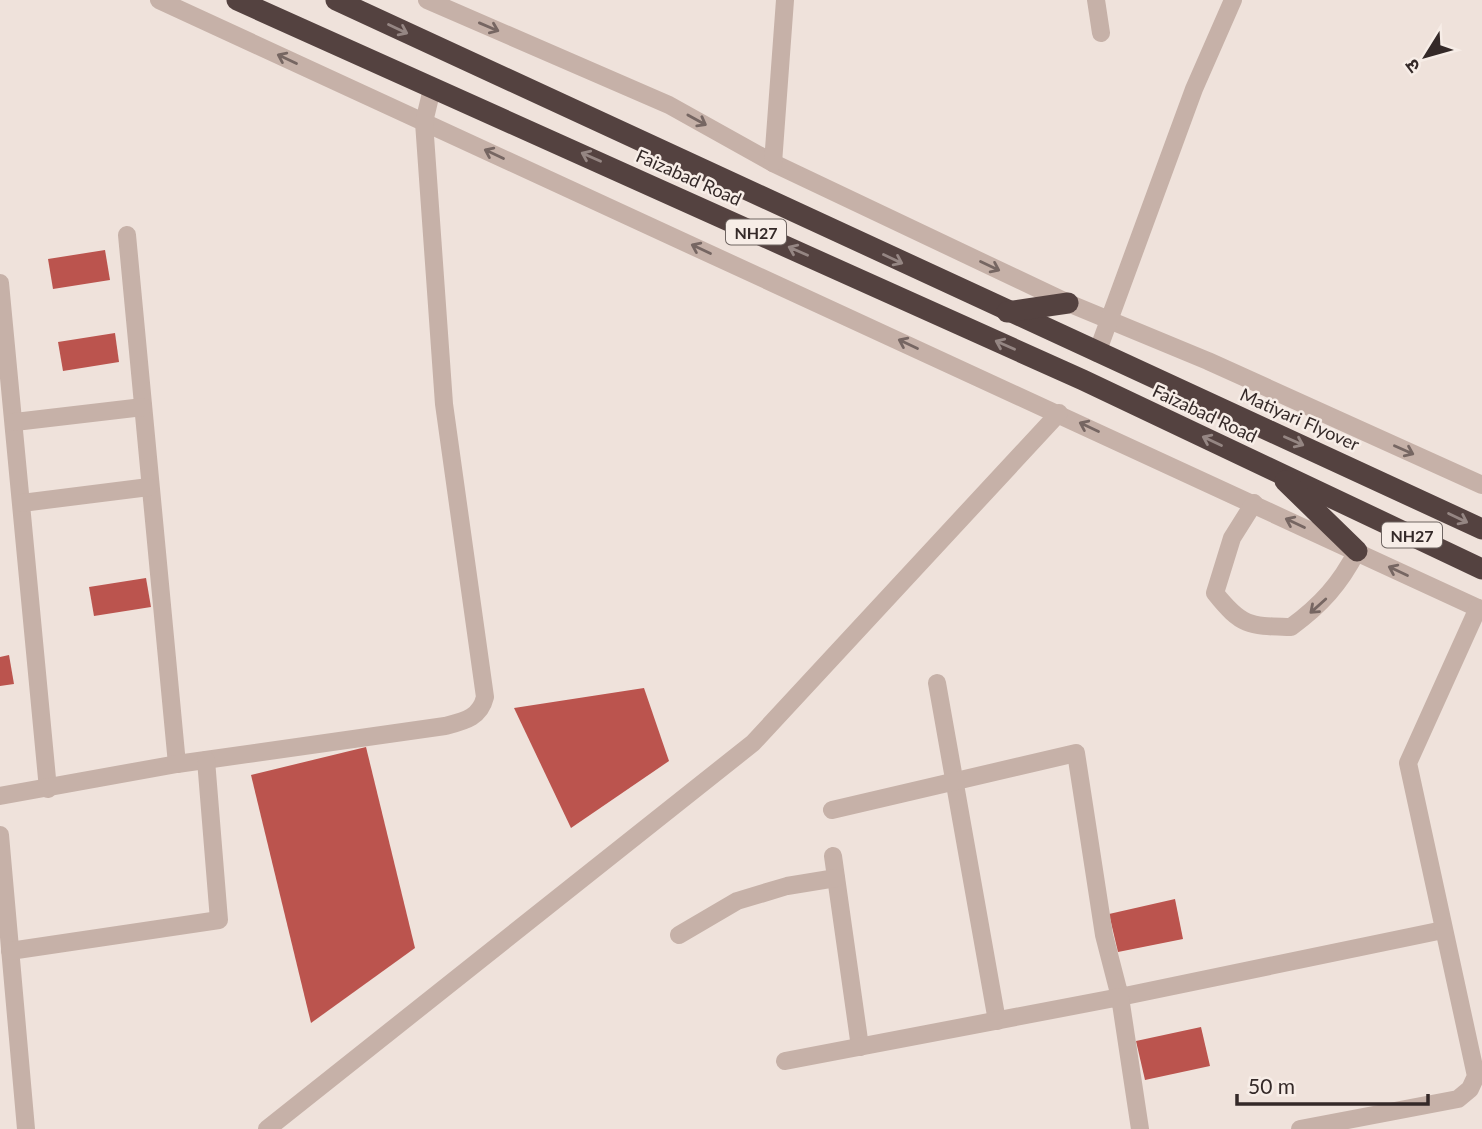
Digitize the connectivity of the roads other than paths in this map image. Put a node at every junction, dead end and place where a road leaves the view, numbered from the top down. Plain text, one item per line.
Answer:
1 (159, 0) edge
2 (237, 0) edge
3 (336, 0) edge
4 (427, 0) edge
5 (785, 0) edge
6 (1096, 0) edge
7 (1233, 0) edge
8 (1101, 33) dead end
9 (432, 89) junction
10 (424, 122) junction
11 (773, 163) junction
12 (127, 235) dead end
13 (0, 283) edge
14 (1068, 303) junction
15 (1007, 312) junction
16 (1108, 320) junction
17 (1097, 353) junction
18 (143, 407) junction
19 (1059, 413) junction
20 (15, 422) junction
21 (1274, 470) junction
22 (1482, 485) edge
23 (149, 488) junction
24 (22, 503) junction
25 (1254, 503) junction
26 (1482, 529) edge
27 (1357, 551) junction
28 (1482, 569) edge
29 (1480, 609) edge
30 (937, 683) dead end
31 (206, 760) junction
32 (177, 764) junction
33 (956, 781) junction
34 (48, 789) junction
35 (0, 796) edge
36 (832, 810) dead end
37 (0, 835) edge
38 (833, 856) dead end
39 (836, 878) junction
40 (1443, 930) junction
41 (679, 935) dead end
42 (10, 951) junction
43 (1120, 997) junction
44 (997, 1021) junction
45 (860, 1047) junction
46 (785, 1061) dead end
47 (26, 1129) edge
48 (267, 1129) edge
49 (1140, 1129) edge
50 (1300, 1129) edge

10 -> 1 street
2 - 9 highway, Faizabad Road / NH27
3 -> 15 highway, Faizabad Road / NH27
4 -> 11 street
5 - 11 street
6 - 8 street
7 - 16 street
9 - 10 street
21 -> 9 highway, Faizabad Road / NH27
19 -> 10 street
10 - 31 street
11 -> 14 street
12 - 18 street
13 - 20 street
14 - 15 highway
14 - 16 street
15 - 17 highway, Faizabad Road / NH27
16 - 17 street
16 -> 22 street
17 -> 26 highway, Matiyari Flyover / NH27
18 - 20 street
18 - 23 street
25 -> 19 street
19 - 48 street
20 - 24 street
21 - 27 highway
21 - 28 highway, NH27
23 - 24 street
23 - 32 street
24 - 34 street
27 -> 25 street
27 -> 25 street
29 -> 27 street
29 - 40 street
30 - 33 street
31 - 32 street
31 - 42 street
32 - 34 street
33 - 36 street
33 - 43 street
33 - 44 street
34 - 35 street
37 - 42 street
38 - 39 street
39 - 41 street
39 - 45 street
40 - 43 street
40 - 50 street
42 - 47 street
43 - 44 street
43 - 49 street
44 - 45 street
45 - 46 street

